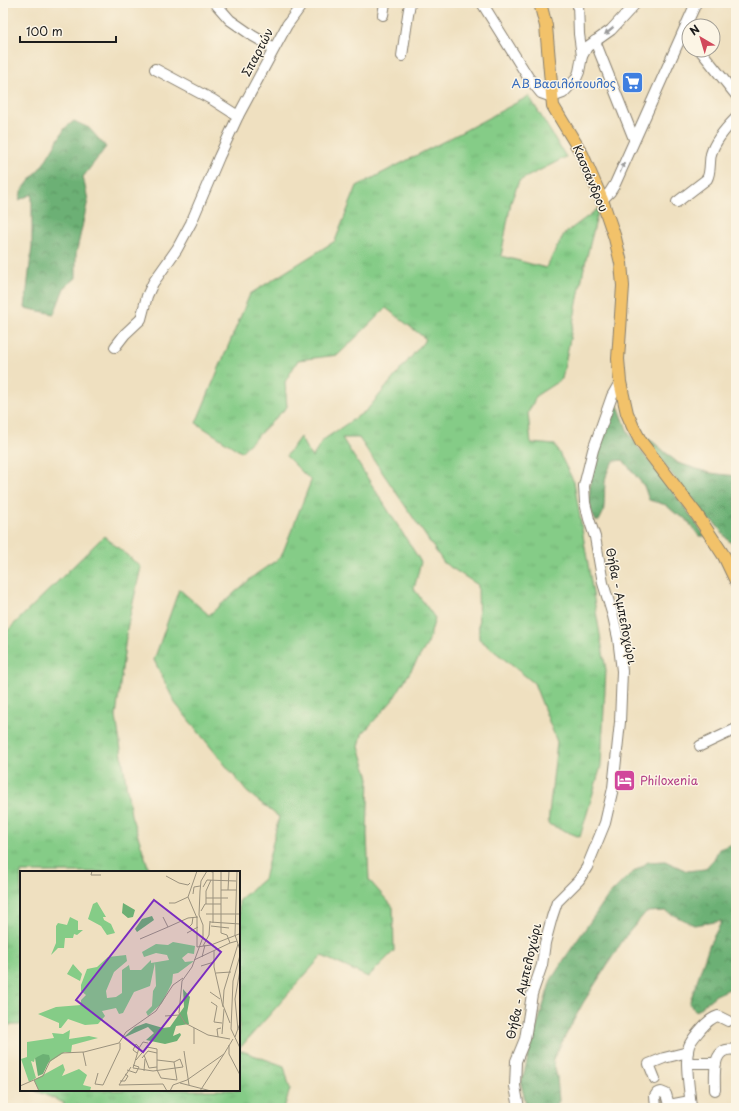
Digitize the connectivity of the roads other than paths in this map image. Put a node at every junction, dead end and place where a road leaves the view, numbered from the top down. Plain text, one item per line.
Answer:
1 (215, 3) edge
2 (303, 3) edge
3 (385, 3) edge
4 (410, 3) edge
5 (482, 3) edge
6 (540, 3) edge
7 (578, 3) edge
8 (636, 3) edge
9 (696, 3) edge
10 (383, 15) dead end
11 (691, 18) edge
12 (595, 41) junction
13 (681, 44) edge
14 (274, 48) junction
15 (402, 56) dead end
16 (582, 56) junction
17 (706, 58) edge
18 (155, 69) dead end
19 (547, 95) junction
20 (736, 95) edge
21 (238, 116) junction
22 (736, 118) edge
23 (634, 140) junction
24 (602, 200) junction
25 (677, 202) dead end
26 (115, 347) dead end
27 (620, 382) junction
28 (736, 581) edge
29 (736, 729) edge
30 (700, 746) dead end
31 (728, 1021) dead end
32 (736, 1050) edge
33 (688, 1052) junction
34 (716, 1062) junction
35 (687, 1063) junction
36 (655, 1080) dead end
37 (715, 1090) dead end
38 (690, 1104) edge
39 (519, 1108) edge
40 (656, 1108) edge

1 - 14 street
2 - 14 street, Σπαρτών
3 - 10 street
4 - 15 street
5 - 19 street, Κασσάνδρου
6 - 19 main road
7 - 16 street
8 -> 12 street
9 - 11 street
12 - 16 street
12 - 23 street
13 - 23 street
14 - 21 street, Σπαρτών
16 - 19 street
17 - 20 street
18 - 21 street
19 - 24 main road, Κασσάνδρου
21 - 26 street, Σπαρτών
22 - 25 street
24 -> 23 street
24 - 27 main road, Κασσάνδρου
27 - 28 main road, Κασσάνδρου
27 - 39 street, Θήβα - Αμπελοχώρι
29 - 30 street
31 - 33 street
32 - 34 street
33 - 35 street
33 - 36 street
34 - 35 street
34 - 37 street
35 - 38 street
38 - 40 street

